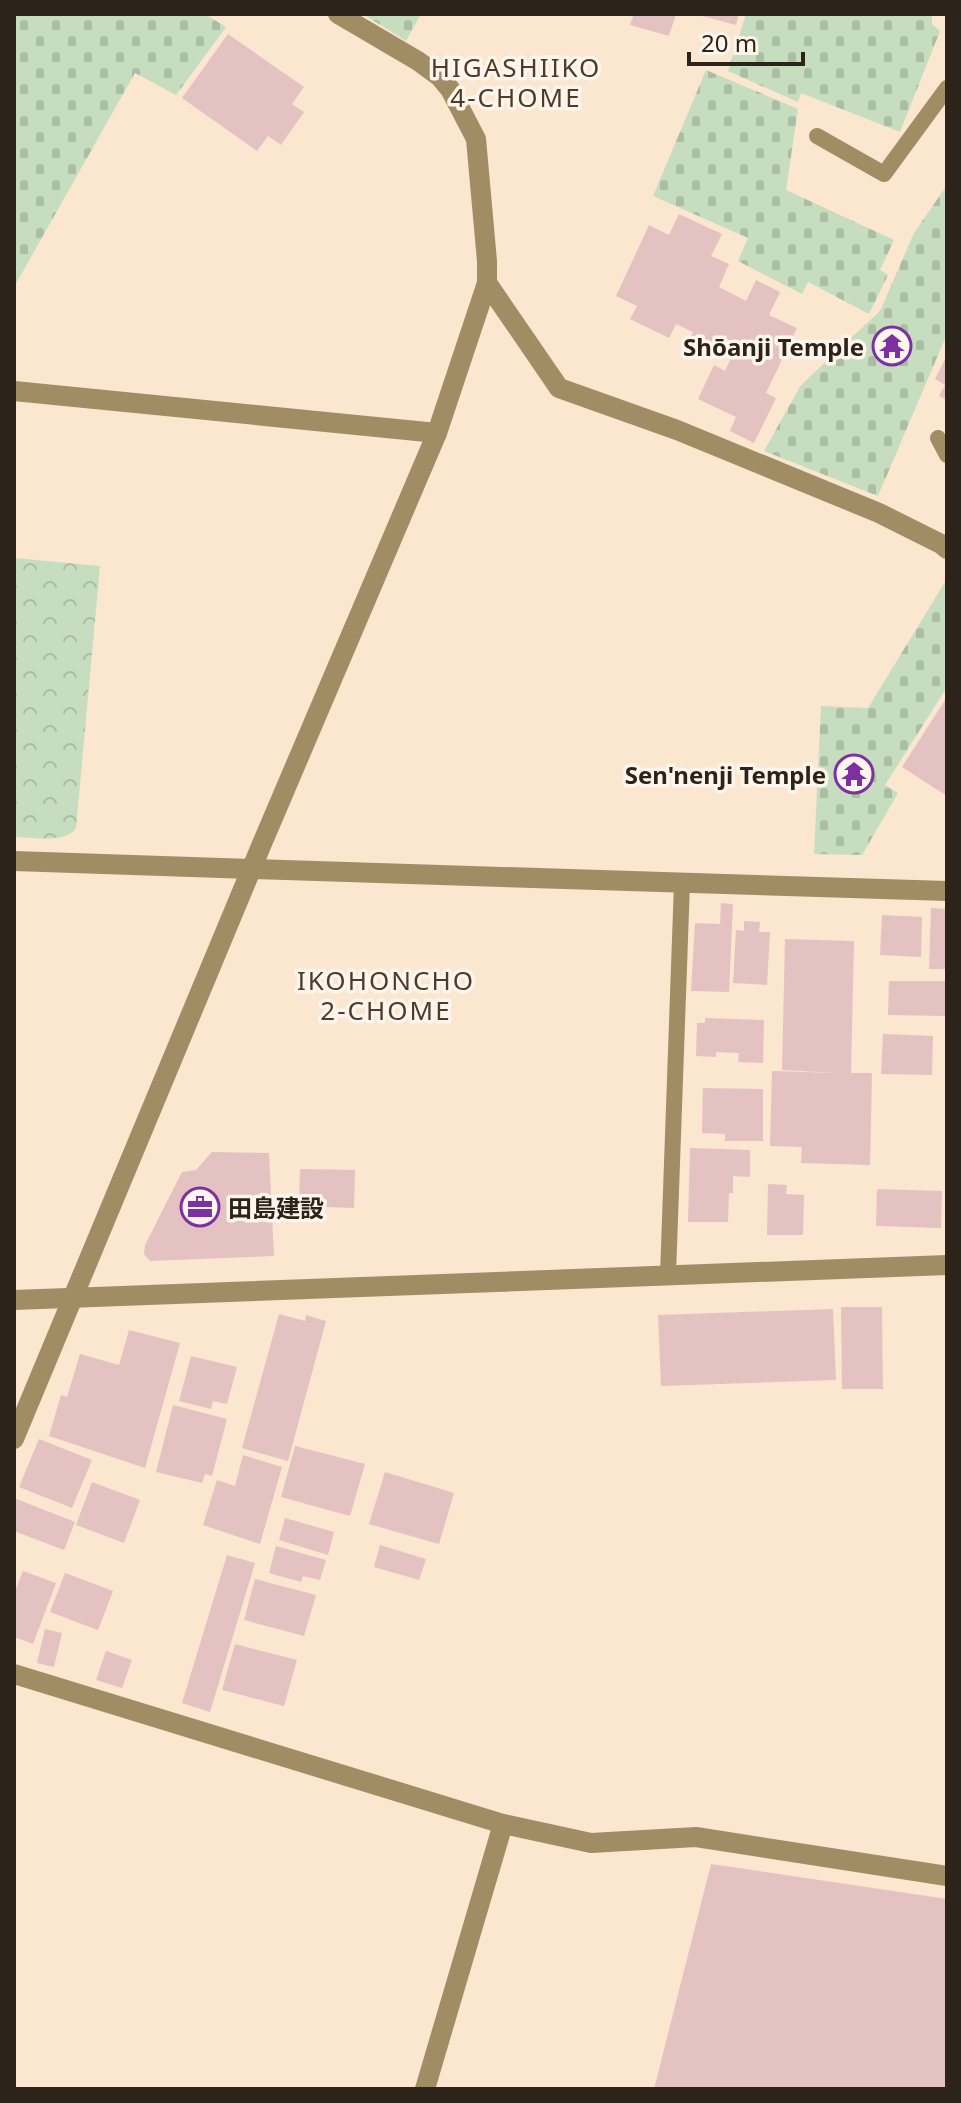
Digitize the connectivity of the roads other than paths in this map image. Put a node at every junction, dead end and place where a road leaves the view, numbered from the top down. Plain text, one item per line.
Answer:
1 (338, 14) edge
2 (947, 88) edge
3 (817, 136) dead end
4 (487, 283) junction
5 (14, 391) edge
6 (437, 433) junction
7 (938, 438) dead end
8 (947, 455) edge
9 (947, 549) edge
10 (14, 861) edge
11 (251, 869) junction
12 (682, 883) junction
13 (947, 891) edge
14 (947, 1265) edge
15 (668, 1275) junction
16 (74, 1298) junction
17 (14, 1300) edge
18 (14, 1439) edge
19 (14, 1674) edge
20 (503, 1824) junction
21 (947, 1876) edge
22 (425, 2089) edge

1 - 4 street
2 - 3 lane
4 - 6 street
4 - 9 street
5 - 6 street
6 - 11 street
7 - 8 lane
10 - 11 street
11 - 12 street
11 - 16 street
12 - 13 street
12 - 15 lane
14 - 15 street
15 - 16 street
16 - 17 street
16 - 18 street
19 - 20 street
20 - 21 street
20 - 22 street

